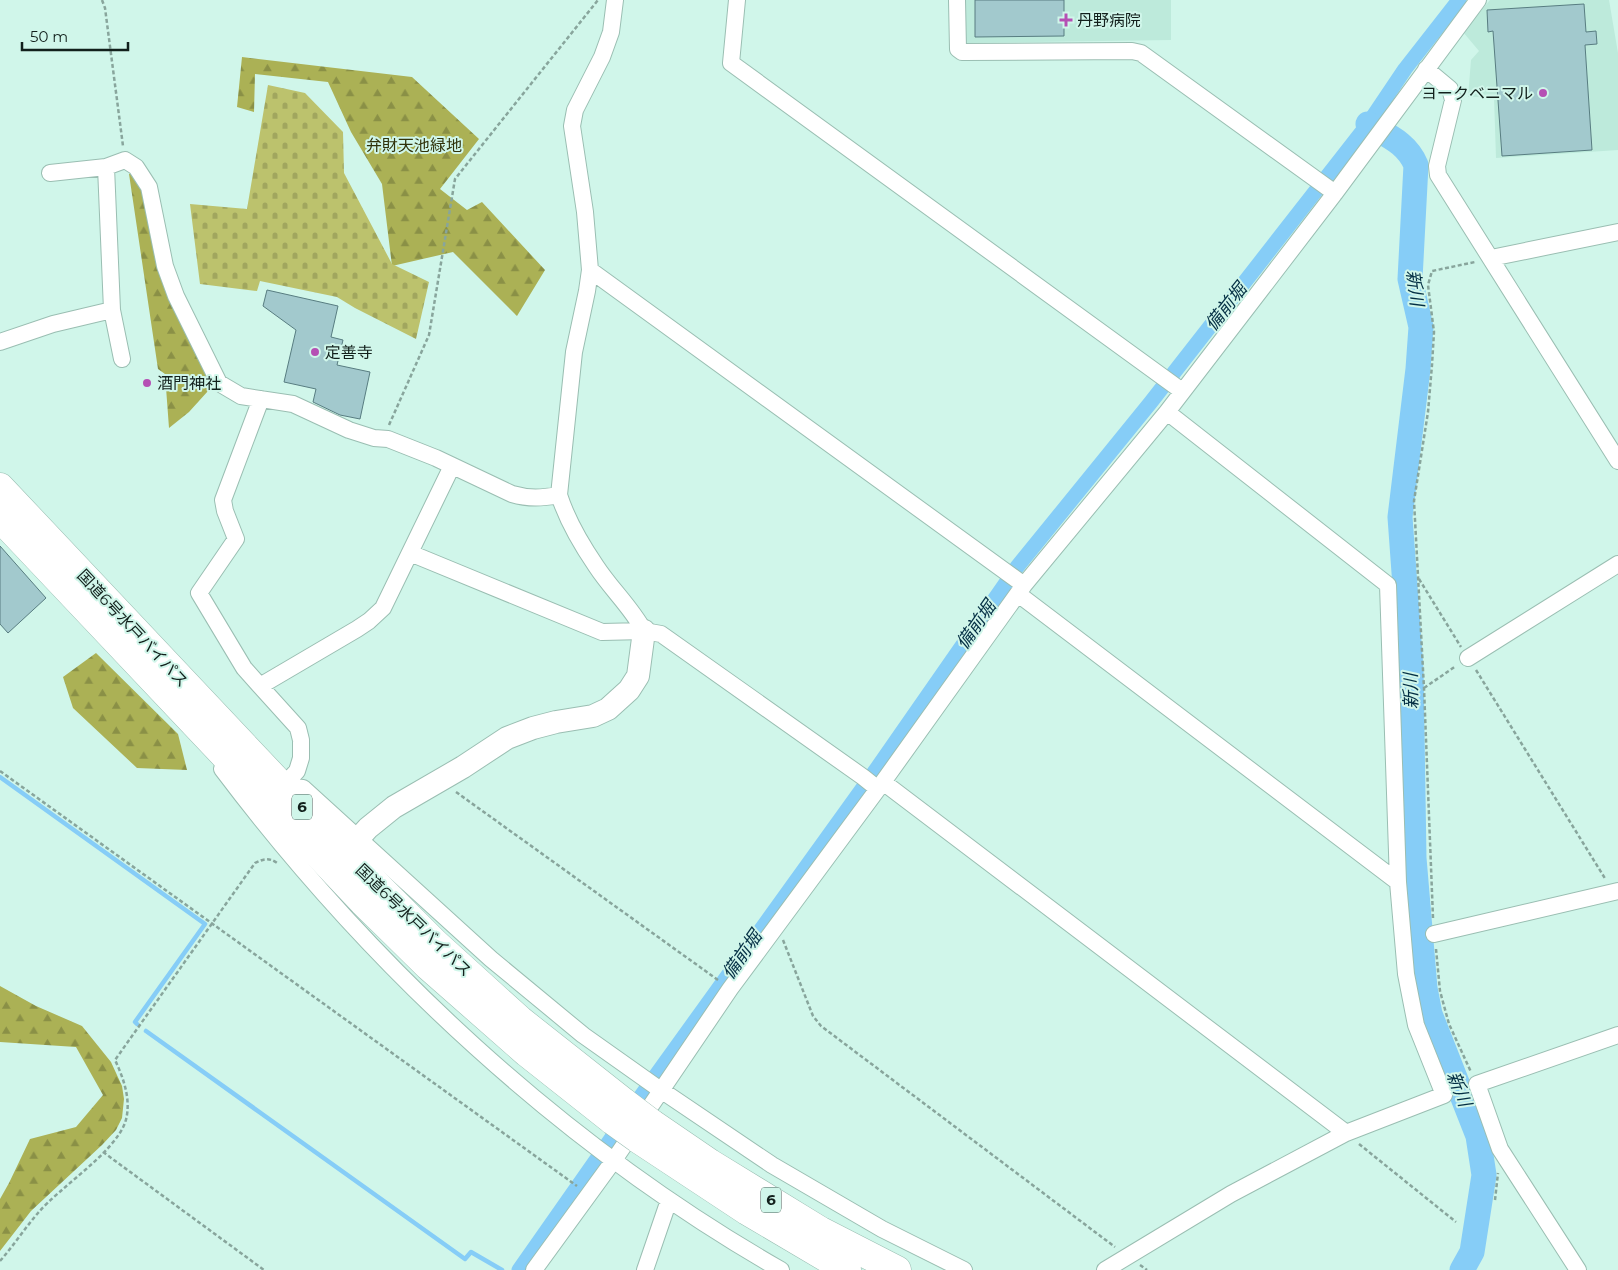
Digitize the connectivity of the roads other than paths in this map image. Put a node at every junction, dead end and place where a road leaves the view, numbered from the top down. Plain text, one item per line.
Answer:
1 (615, 0) edge
2 (737, 0) edge
3 (957, 0) edge
4 (1478, 0) edge
5 (1426, 69) junction
6 (106, 167) junction
7 (50, 173) dead end
8 (1327, 187) junction
9 (1618, 232) edge
10 (1491, 258) junction
11 (590, 270) junction
12 (112, 310) junction
13 (0, 342) edge
14 (122, 360) dead end
15 (1174, 386) junction
16 (261, 399) junction
17 (1167, 412) junction
18 (1618, 460) edge
19 (452, 466) junction
20 (0, 487) edge
21 (559, 495) junction
22 (0, 518) edge
23 (410, 553) junction
24 (1618, 564) edge
25 (1017, 583) junction
26 (644, 631) junction
27 (1468, 658) road end
28 (260, 686) junction
29 (170, 699) junction
30 (874, 783) junction
31 (283, 786) junction
32 (359, 838) junction
33 (1398, 882) junction
34 (1613, 887) edge
35 (1434, 928) road end
36 (1618, 1035) edge
37 (653, 1085) junction
38 (619, 1112) junction
39 (644, 1130) junction
40 (1346, 1133) junction
41 (605, 1154) junction
42 (670, 1200) junction
43 (534, 1270) edge
44 (645, 1270) edge
45 (780, 1270) edge
46 (847, 1270) edge
47 (897, 1270) edge
48 (964, 1270) edge
49 (1105, 1270) edge
50 (1578, 1270) edge

1 - 11 street
2 - 15 street
3 - 8 street
4 - 5 street
5 - 8 street
5 - 10 street
6 - 7 street
6 - 12 street
6 - 16 street
8 - 15 street
9 - 10 street
10 - 18 street
11 - 21 street
11 - 25 street
12 - 13 street
12 - 14 street
15 - 17 street
16 - 19 street
16 - 28 street
17 - 25 street
17 - 33 street
19 - 21 street
19 - 23 street
20 - 31 highway, 国道6号水戸バイパス / 6
21 - 26 street
22 - 29 highway, 国道6号水戸バイパス / 6
23 - 26 street
23 - 28 street
24 - 27 street
25 - 30 street
25 - 33 street
26 - 30 street
26 - 32 street
28 - 31 street
29 - 38 highway, 国道6号水戸バイパス / 6
29 - 41 street
30 - 37 street
30 - 40 street
31 - 32 street
31 - 38 highway, 国道6号水戸バイパス / 6
32 - 37 street
33 - 40 street
34 - 35 street
36 - 50 street
37 - 41 street
37 - 48 street
38 - 39 highway, 国道6号水戸バイパス / 6, bridge
39 - 46 highway, 国道6号水戸バイパス / 6
39 - 47 highway, 国道6号水戸バイパス / 6
40 - 49 street
41 - 42 street
41 - 43 street
42 - 44 street
42 - 45 street

